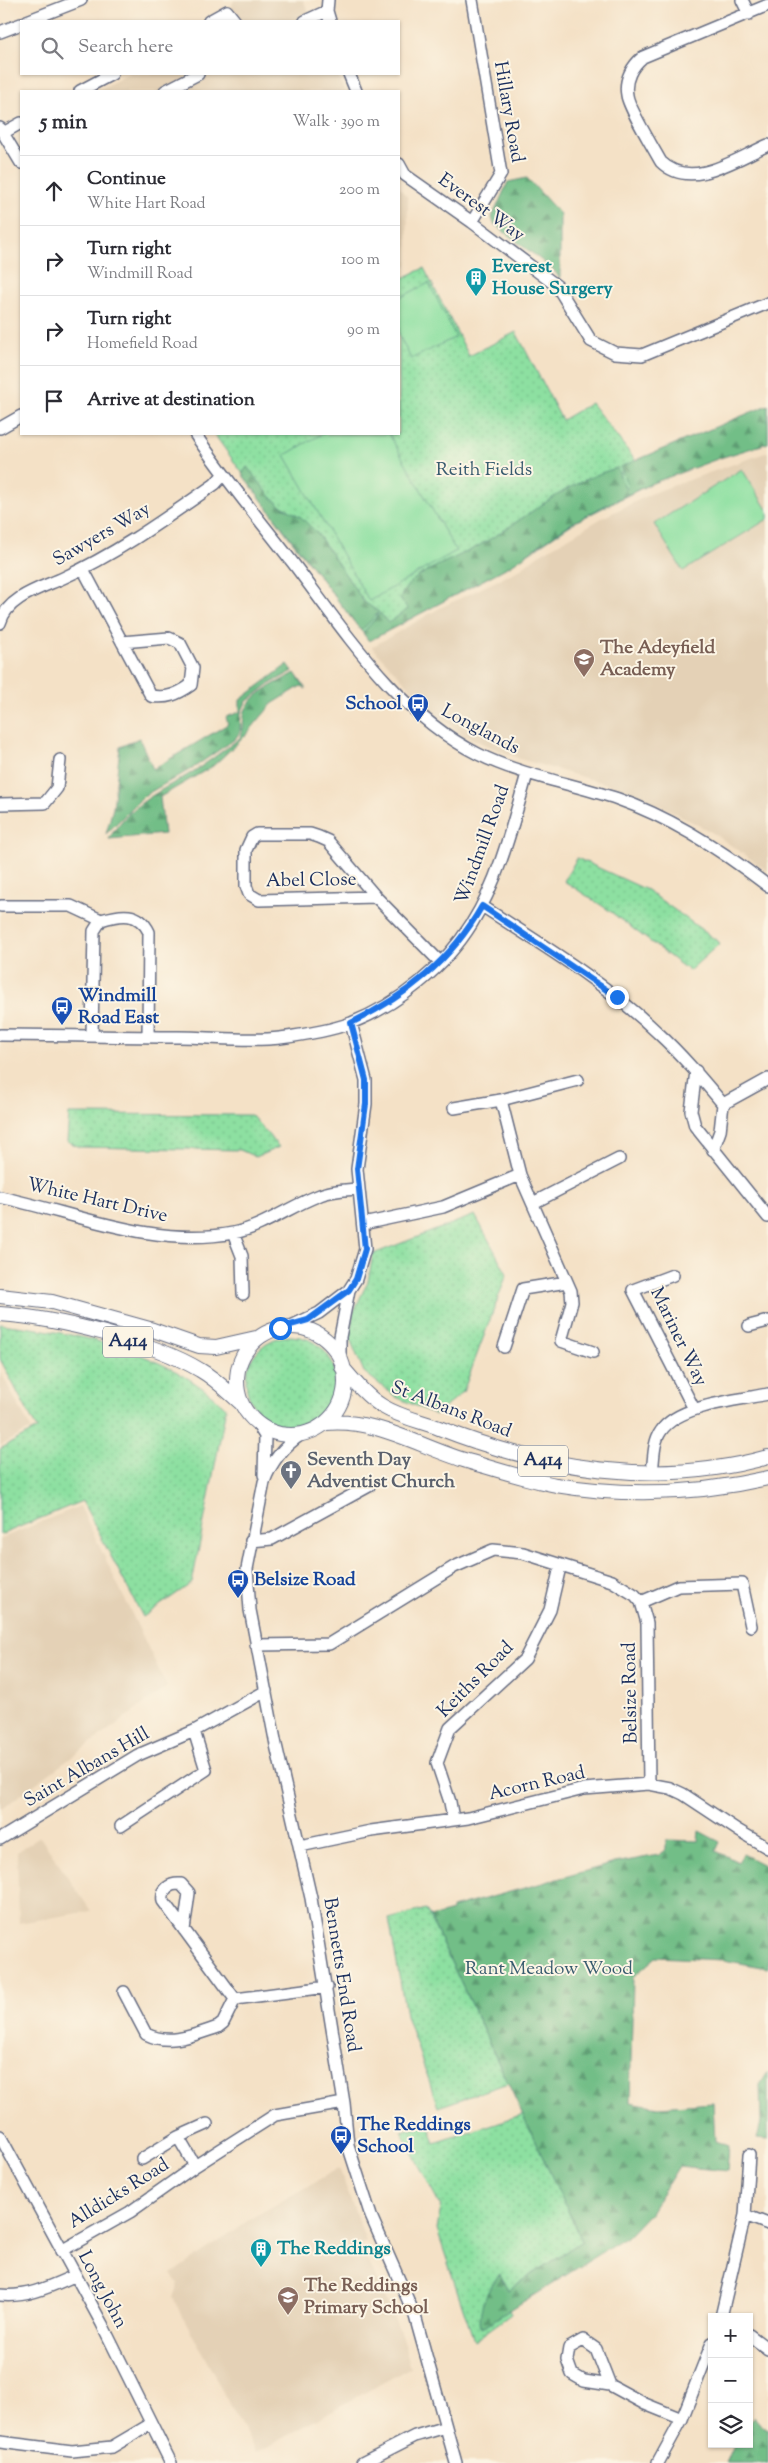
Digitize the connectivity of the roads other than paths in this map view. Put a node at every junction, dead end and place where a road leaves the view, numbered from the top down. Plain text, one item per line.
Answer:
1 (81, 0) edge
2 (472, 0) edge
3 (742, 0) edge
4 (768, 5) edge
5 (328, 11) edge
6 (749, 14) junction
7 (30, 20) edge
8 (211, 20) edge
9 (233, 20) edge
10 (307, 20) edge
11 (20, 24) edge
12 (0, 32) edge
13 (110, 75) edge
14 (196, 75) edge
15 (349, 75) edge
16 (82, 90) edge
17 (167, 90) edge
18 (356, 90) edge
19 (20, 123) edge
20 (2, 130) edge
21 (768, 145) edge
22 (20, 160) edge
23 (402, 176) edge
24 (472, 222) junction
25 (768, 303) edge
26 (20, 417) edge
27 (0, 428) edge
28 (196, 435) edge
29 (223, 475) junction
30 (82, 569) junction
31 (0, 623) edge
32 (122, 642) junction
33 (60, 760) dead end
34 (527, 774) junction
35 (0, 804) edge
36 (768, 886) edge
37 (376, 897) junction
38 (1, 906) edge
39 (482, 906) junction
40 (102, 920) junction
41 (440, 962) junction
42 (351, 1023) junction
43 (0, 1034) edge
44 (92, 1035) junction
45 (148, 1037) junction
46 (696, 1071) junction
47 (768, 1079) edge
48 (578, 1080) dead end
49 (501, 1100) junction
50 (723, 1104) junction
51 (454, 1108) dead end
52 (713, 1150) junction
53 (619, 1159) dead end
54 (520, 1175) junction
55 (358, 1188) junction
56 (0, 1197) edge
57 (533, 1203) junction
58 (768, 1217) edge
59 (363, 1224) junction
60 (233, 1233) junction
61 (673, 1275) dead end
62 (567, 1282) junction
63 (349, 1290) junction
64 (0, 1291) edge
65 (243, 1294) dead end
66 (0, 1296) edge
67 (52, 1302) junction
68 (0, 1314) edge
69 (768, 1321) edge
70 (291, 1326) junction
71 (749, 1326) dead end
72 (256, 1338) junction
73 (504, 1347) dead end
74 (593, 1352) dead end
75 (341, 1365) junction
76 (768, 1394) edge
77 (242, 1404) junction
78 (694, 1409) junction
79 (326, 1423) junction
80 (258, 1425) junction
81 (302, 1434) junction
82 (768, 1457) edge
83 (652, 1472) junction
84 (768, 1478) edge
85 (264, 1482) junction
86 (369, 1486) dead end
87 (251, 1541) junction
88 (560, 1566) junction
89 (641, 1602) junction
90 (752, 1626) dead end
91 (256, 1644) junction
92 (266, 1691) junction
93 (194, 1731) junction
94 (649, 1784) junction
95 (454, 1819) junction
96 (121, 1826) dead end
97 (0, 1839) edge
98 (300, 1846) junction
99 (768, 1848) edge
100 (184, 1930) dead end
101 (327, 1987) junction
102 (124, 1992) dead end
103 (235, 1999) junction
104 (344, 2104) junction
105 (207, 2124) dead end
106 (0, 2136) edge
107 (178, 2136) junction
108 (749, 2155) dead end
109 (142, 2159) dead end
110 (195, 2166) junction
111 (746, 2215) junction
112 (768, 2224) edge
113 (61, 2251) junction
114 (74, 2276) junction
115 (0, 2295) edge
116 (722, 2313) edge
117 (753, 2337) edge
118 (768, 2350) edge
119 (708, 2353) edge
120 (610, 2385) dead end
121 (682, 2419) junction
122 (151, 2424) junction
123 (446, 2427) junction
124 (0, 2442) edge
125 (172, 2463) edge
126 (362, 2463) edge
127 (456, 2463) edge
128 (658, 2463) edge

1 - 7 street
2 - 24 street, Hillary Road
3 - 6 street
4 - 6 street
5 - 10 street
6 - 21 street
8 - 9 street
11 - 12 street
13 - 16 street
14 - 17 street
15 - 18 street
19 - 20 street
20 - 22 street
23 - 24 street, Everest Way
24 - 25 street, Everest Way
26 - 27 street
28 - 29 street, Longlands
29 - 30 street, Sawyers Way
29 - 34 street, Longlands
30 - 31 street, Sawyers Way
30 - 32 street
32 - 32 street
33 - 35 street
34 - 36 street, Longlands
34 - 39 street, Windmill Road
37 - 37 street, Abel Close
37 - 41 street, Abel Close
38 - 40 street
39 - 41 street, Windmill Road
39 - 46 street
40 - 44 street
40 - 45 street
41 - 42 street, Windmill Road
42 - 45 street, Windmill Road
42 - 55 street
43 - 44 street, Windmill Road
44 - 45 street, Windmill Road
46 - 50 street
46 - 52 street
47 - 50 street
48 - 49 street
49 - 51 street
49 - 54 street
50 - 52 street
52 - 58 street
53 - 57 street
54 - 57 street
54 - 59 street
55 - 59 street
55 - 60 street, White Hart Drive
56 - 60 street, White Hart Drive
57 - 62 street
59 - 63 street
60 - 65 street
61 - 78 street, Mariner Way
62 - 73 street
62 - 74 street
63 - 70 street
63 - 75 street
64 - 67 main road, A414
66 - 67 main road, A414
67 - 72 main road, A414
68 - 77 main road, A414
69 - 71 street
70 - 72 main road
70 - 75 main road
72 - 77 main road
75 - 79 main road
75 - 83 main road, St Albans Road / A414
76 - 78 street
77 - 80 main road
78 - 83 street
79 - 81 main road
79 - 84 main road, St Albans Road / A414
80 - 81 main road
80 - 85 street, Bennetts End Road
81 - 85 street, Bennetts End Road
82 - 83 main road, St Albans Road / A414
85 - 87 street, Bennetts End Road
86 - 87 street
87 - 91 street, Bennetts End Road
88 - 89 street
88 - 91 street
88 - 95 street, Keiths Road
89 - 90 street
89 - 94 street, Belsize Road
91 - 92 street, Bennetts End Road
92 - 93 street, Saint Albans Hill
92 - 98 street, Bennetts End Road
93 - 96 street
93 - 97 street, Saint Albans Hill
94 - 95 street, Acorn Road
94 - 99 street, Acorn Road
95 - 98 street, Acorn Road
98 - 101 street, Bennetts End Road
100 - 103 street
101 - 103 street
101 - 104 street, Bennetts End Road
102 - 103 street
104 - 110 street, Alldicks Road
104 - 123 street, Bennetts End Road
105 - 107 street, Alldicks Road
106 - 113 street, Long John
107 - 109 street, Alldicks Road
107 - 110 street, Alldicks Road
108 - 111 street
110 - 113 street, Alldicks Road
111 - 112 street
111 - 116 street
113 - 114 street, Long John
114 - 115 street
114 - 122 street, Long John
117 - 118 street
119 - 121 street
120 - 121 street
121 - 128 street
122 - 124 street
122 - 125 street, Long John
123 - 126 street
123 - 127 street, Bennetts End Road

